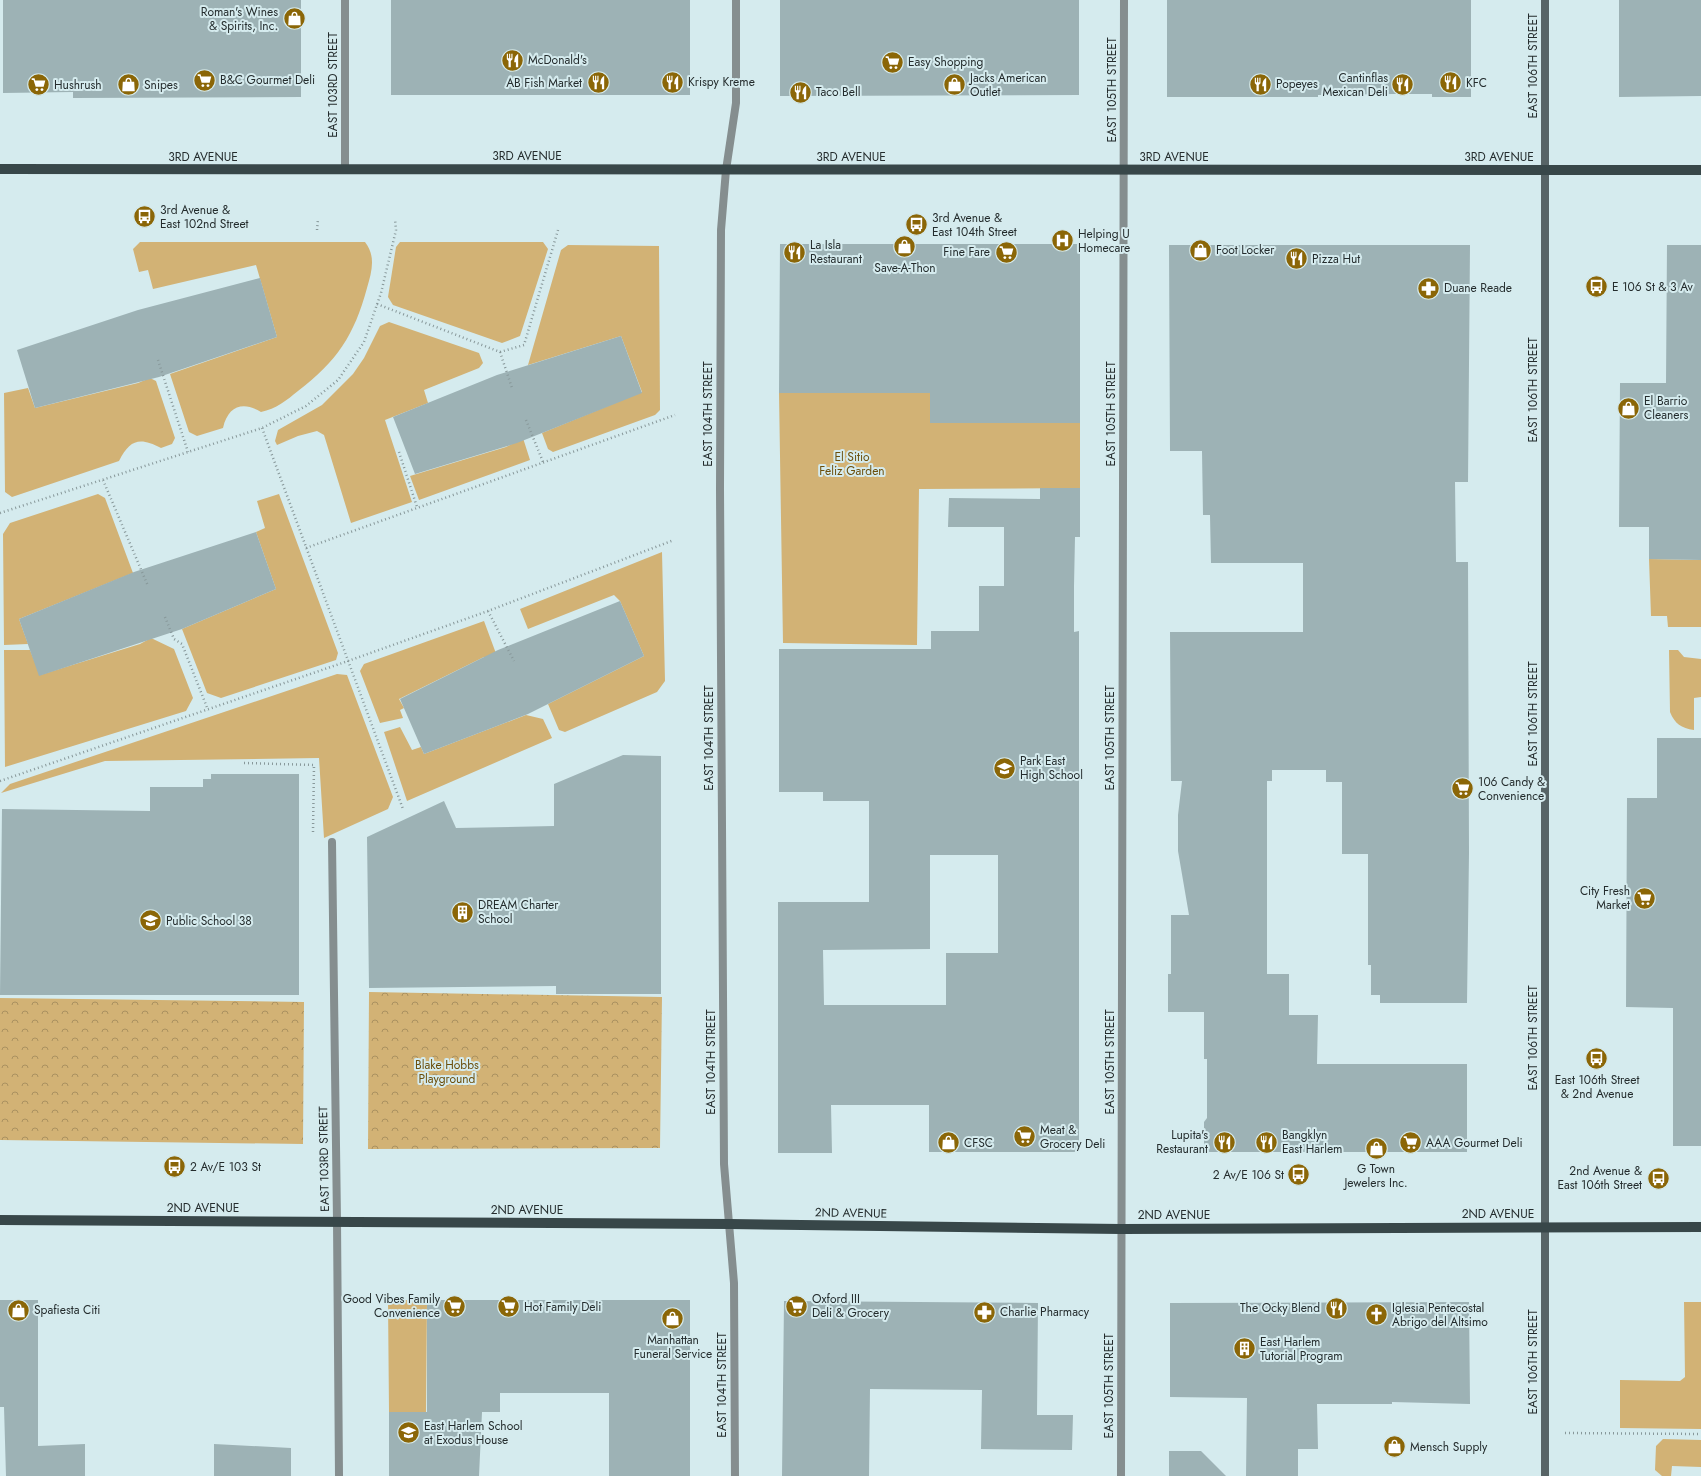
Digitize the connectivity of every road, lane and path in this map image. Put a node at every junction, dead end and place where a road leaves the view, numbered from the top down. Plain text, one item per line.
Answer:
1 (345, 0) edge
2 (736, 0) edge
3 (1124, 0) edge
4 (1545, 0) edge
5 (0, 169) edge
6 (345, 169) junction
7 (726, 170) junction
8 (1123, 170) junction
9 (1545, 170) junction
10 (1701, 170) edge
11 (318, 218) dead end
12 (395, 220) dead end
13 (318, 230) dead end
14 (558, 230) dead end
15 (377, 304) junction
16 (500, 352) junction
17 (158, 360) dead end
18 (512, 388) dead end
19 (675, 415) dead end
20 (526, 420) dead end
21 (262, 428) junction
22 (188, 452) junction
23 (399, 452) dead end
24 (543, 462) junction
25 (103, 480) junction
26 (417, 507) junction
27 (0, 513) edge
28 (674, 540) dead end
29 (306, 548) junction
30 (148, 586) dead end
31 (488, 611) junction
32 (165, 617) dead end
33 (514, 661) dead end
34 (348, 662) junction
35 (208, 710) junction
36 (244, 763) dead end
37 (0, 781) edge
38 (403, 809) dead end
39 (332, 842) joint
40 (0, 1220) edge
41 (337, 1221) junction
42 (730, 1224) junction
43 (1545, 1227) junction
44 (1701, 1227) edge
45 (1121, 1229) junction
46 (1545, 1433) junction
47 (1701, 1434) edge
48 (339, 1476) edge
49 (734, 1476) edge
50 (1121, 1476) edge
51 (1545, 1476) edge

1 - 6 street, EAST 103RD STREET
2 - 7 street, EAST 104TH STREET
3 - 8 street, EAST 105TH STREET
4 - 9 main road, EAST 106TH STREET
5 - 6 main road, 3RD AVENUE
6 - 7 main road, 3RD AVENUE
7 - 8 main road, 3RD AVENUE
7 - 42 street, EAST 104TH STREET
8 - 9 main road, 3RD AVENUE
8 - 45 street, EAST 105TH STREET
9 - 10 main road, 3RD AVENUE
9 - 43 main road, EAST 106TH STREET
11 - 13 path
12 - 15 path
14 - 16 path
15 - 16 path
15 - 21 path
16 - 18 path
17 - 22 path
19 - 24 path
20 - 24 path
21 - 22 path
21 - 29 path
22 - 25 path
23 - 26 path
24 - 26 path
25 - 27 path
25 - 30 path
26 - 29 path
28 - 31 path
29 - 34 path
31 - 33 path
31 - 34 path
32 - 35 path
34 - 35 path
34 - 38 path
35 - 37 path
36 - 39 path
39 - 41 street, EAST 103RD STREET
40 - 41 main road, 2ND AVENUE
41 - 42 main road, 2ND AVENUE
41 - 48 street, EAST 103RD STREET
42 - 45 main road, 2ND AVENUE
42 - 49 street, EAST 104TH STREET
43 - 44 main road, 2ND AVENUE
43 - 45 main road, 2ND AVENUE
43 - 46 main road, EAST 106TH STREET
45 - 50 street, EAST 105TH STREET
46 - 47 path
46 - 51 main road, EAST 106TH STREET

